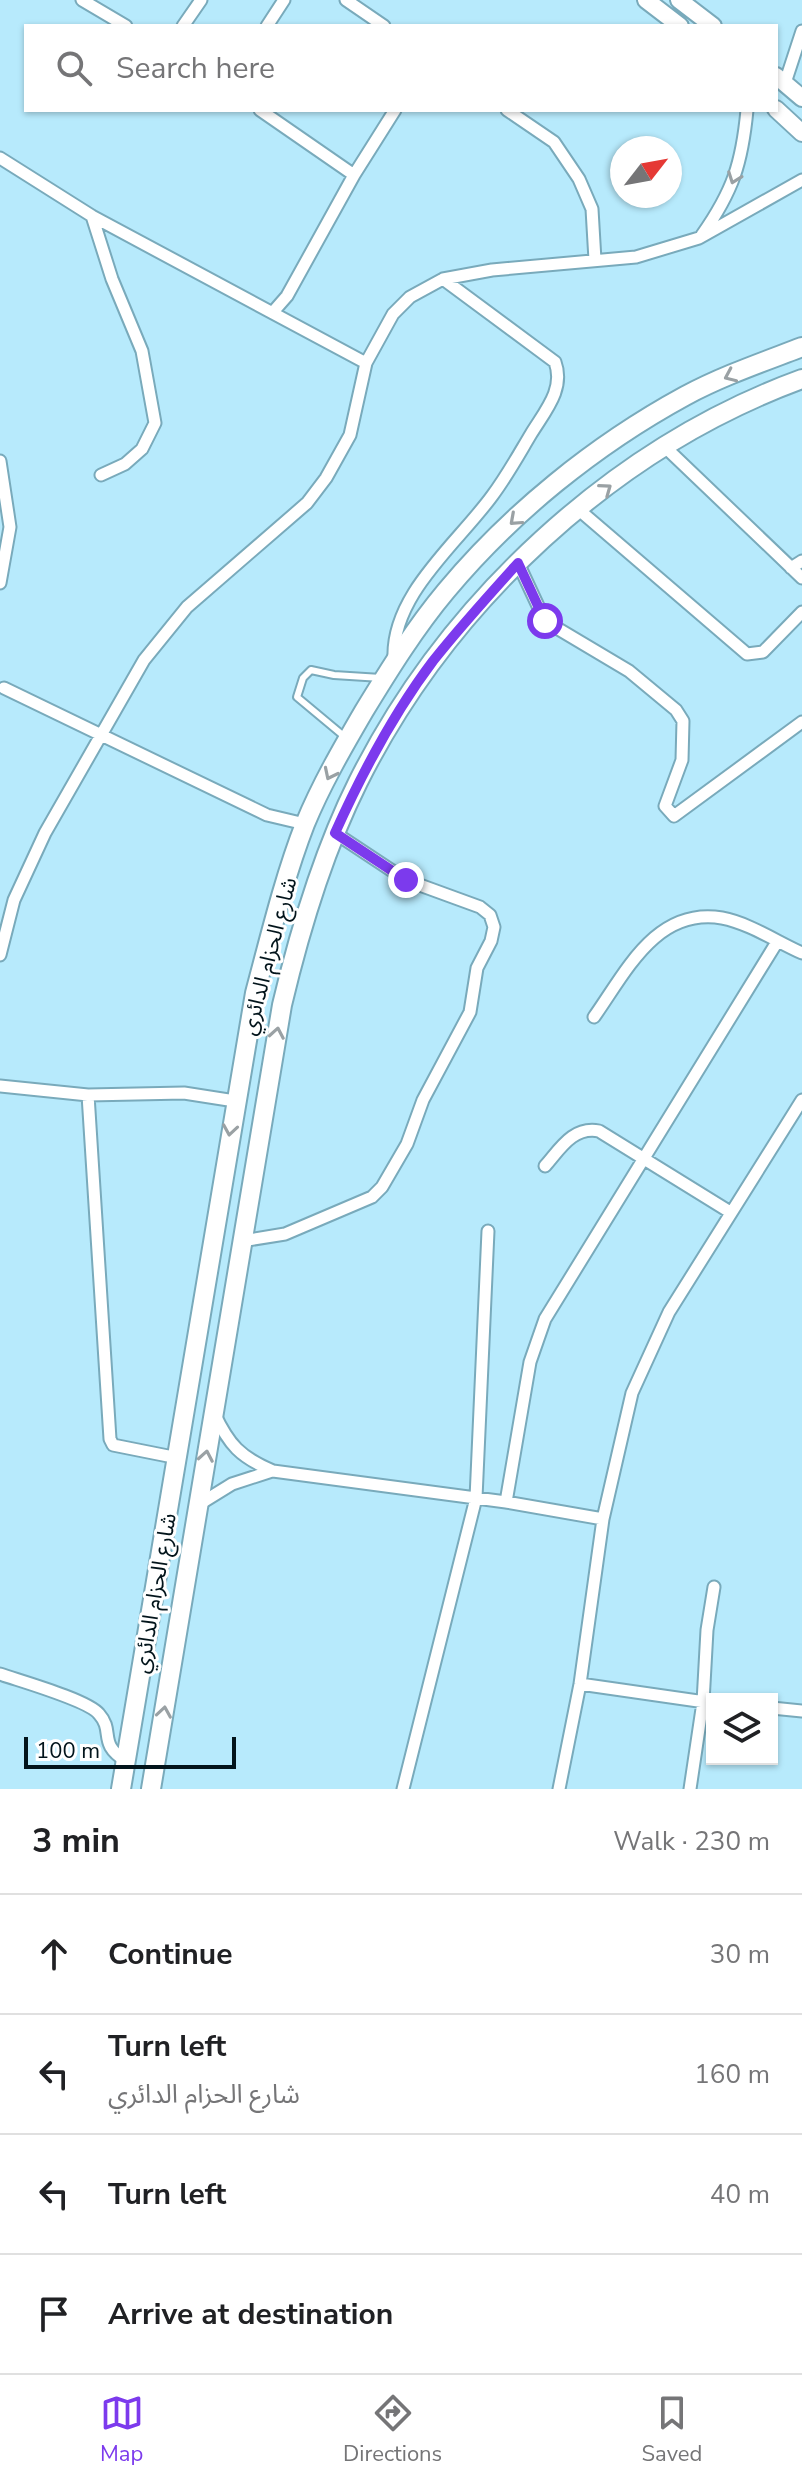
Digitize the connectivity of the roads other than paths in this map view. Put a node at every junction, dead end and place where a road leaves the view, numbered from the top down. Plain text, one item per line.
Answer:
1 (82, 0) edge
2 (201, 0) edge
3 (284, 0) edge
4 (346, 0) edge
5 (646, 0) edge
6 (679, 0) edge
7 (123, 24) edge
8 (184, 24) edge
9 (268, 24) edge
10 (381, 24) edge
11 (677, 24) edge
12 (710, 24) edge
13 (802, 31) edge
14 (780, 79) edge
15 (802, 98) edge
16 (778, 111) edge
17 (263, 112) edge
18 (394, 112) edge
19 (510, 112) edge
20 (747, 112) edge
21 (802, 133) edge
22 (0, 158) edge
23 (354, 175) junction
24 (802, 180) edge
25 (92, 216) junction
26 (699, 238) junction
27 (595, 260) junction
28 (443, 279) junction
29 (273, 312) junction
30 (802, 347) edge
31 (366, 363) junction
32 (802, 379) edge
33 (664, 446) junction
34 (0, 461) edge
35 (101, 475) dead end
36 (578, 509) junction
37 (802, 561) edge
38 (518, 563) junction
39 (791, 568) junction
40 (802, 578) edge
41 (0, 583) edge
42 (802, 612) edge
43 (389, 670) junction
44 (4, 688) dead end
45 (802, 722) edge
46 (99, 736) junction
47 (348, 739) junction
48 (305, 824) junction
49 (335, 833) junction
50 (777, 942) junction
51 (802, 953) edge
52 (0, 955) edge
53 (594, 1017) dead end
54 (0, 1086) edge
55 (88, 1095) junction
56 (802, 1100) edge
57 (235, 1101) junction
58 (643, 1158) junction
59 (545, 1166) dead end
60 (730, 1212) junction
61 (488, 1231) dead end
62 (242, 1241) junction
63 (214, 1412) junction
64 (178, 1458) junction
65 (273, 1471) junction
66 (476, 1498) junction
67 (506, 1502) junction
68 (198, 1506) junction
69 (603, 1519) junction
70 (714, 1587) dead end
71 (0, 1674) edge
72 (580, 1684) junction
73 (707, 1693) edge
74 (706, 1702) edge
75 (706, 1707) edge
76 (778, 1709) edge
77 (802, 1711) edge
78 (126, 1761) junction
79 (121, 1789) edge
80 (151, 1789) edge
81 (403, 1789) edge
82 (559, 1789) edge
83 (690, 1789) edge

1 - 7 street
2 - 8 street
3 - 9 street
4 - 10 street
5 - 11 main road
6 - 12 main road
13 - 14 street
14 - 15 main road
16 - 21 main road
17 - 23 street
18 - 23 street
19 - 27 street
20 -> 26 street
22 - 25 street
23 - 29 street
24 - 26 street
25 - 29 street
25 - 35 street
26 - 27 street
27 - 28 street
28 - 31 street
28 - 43 street
29 - 31 street
30 -> 43 main road, شارع الحزام الدائري
31 - 46 street
32 - 33 main road, شارع الحزام الدائري
36 -> 33 main road, شارع الحزام الدائري
33 - 39 street
34 - 41 street
36 - 38 main road, شارع الحزام الدائري
36 - 42 street
37 - 39 street
38 - 45 street
38 - 49 main road, شارع الحزام الدائري
39 - 40 street
43 - 47 main road, شارع الحزام الدائري
43 - 47 lane
44 - 46 street
46 - 48 street
46 - 52 street
47 -> 48 main road, شارع الحزام الدائري
48 - 57 main road, شارع الحزام الدائري
62 -> 49 main road, شارع الحزام الدائري
49 - 62 street
50 - 51 street
50 - 53 street
50 - 58 street
54 - 55 street
55 - 57 street
55 - 64 street
56 - 60 street
57 -> 64 main road, شارع الحزام الدائري
58 - 59 street
58 - 60 street
58 - 67 street
60 - 69 street
61 - 66 street
62 - 63 main road, شارع الحزام الدائري
63 - 65 street
68 -> 63 main road, شارع الحزام الدائري
64 - 78 main road, شارع الحزام الدائري
65 - 66 street
65 - 68 street
66 - 67 street
66 - 81 street
67 - 69 street
80 -> 68 main road, شارع الحزام الدائري
69 - 72 street
70 - 73 street
71 - 78 street
72 - 74 street
72 - 82 street
75 - 83 street
76 - 77 street
78 - 79 main road, شارع الحزام الدائري

